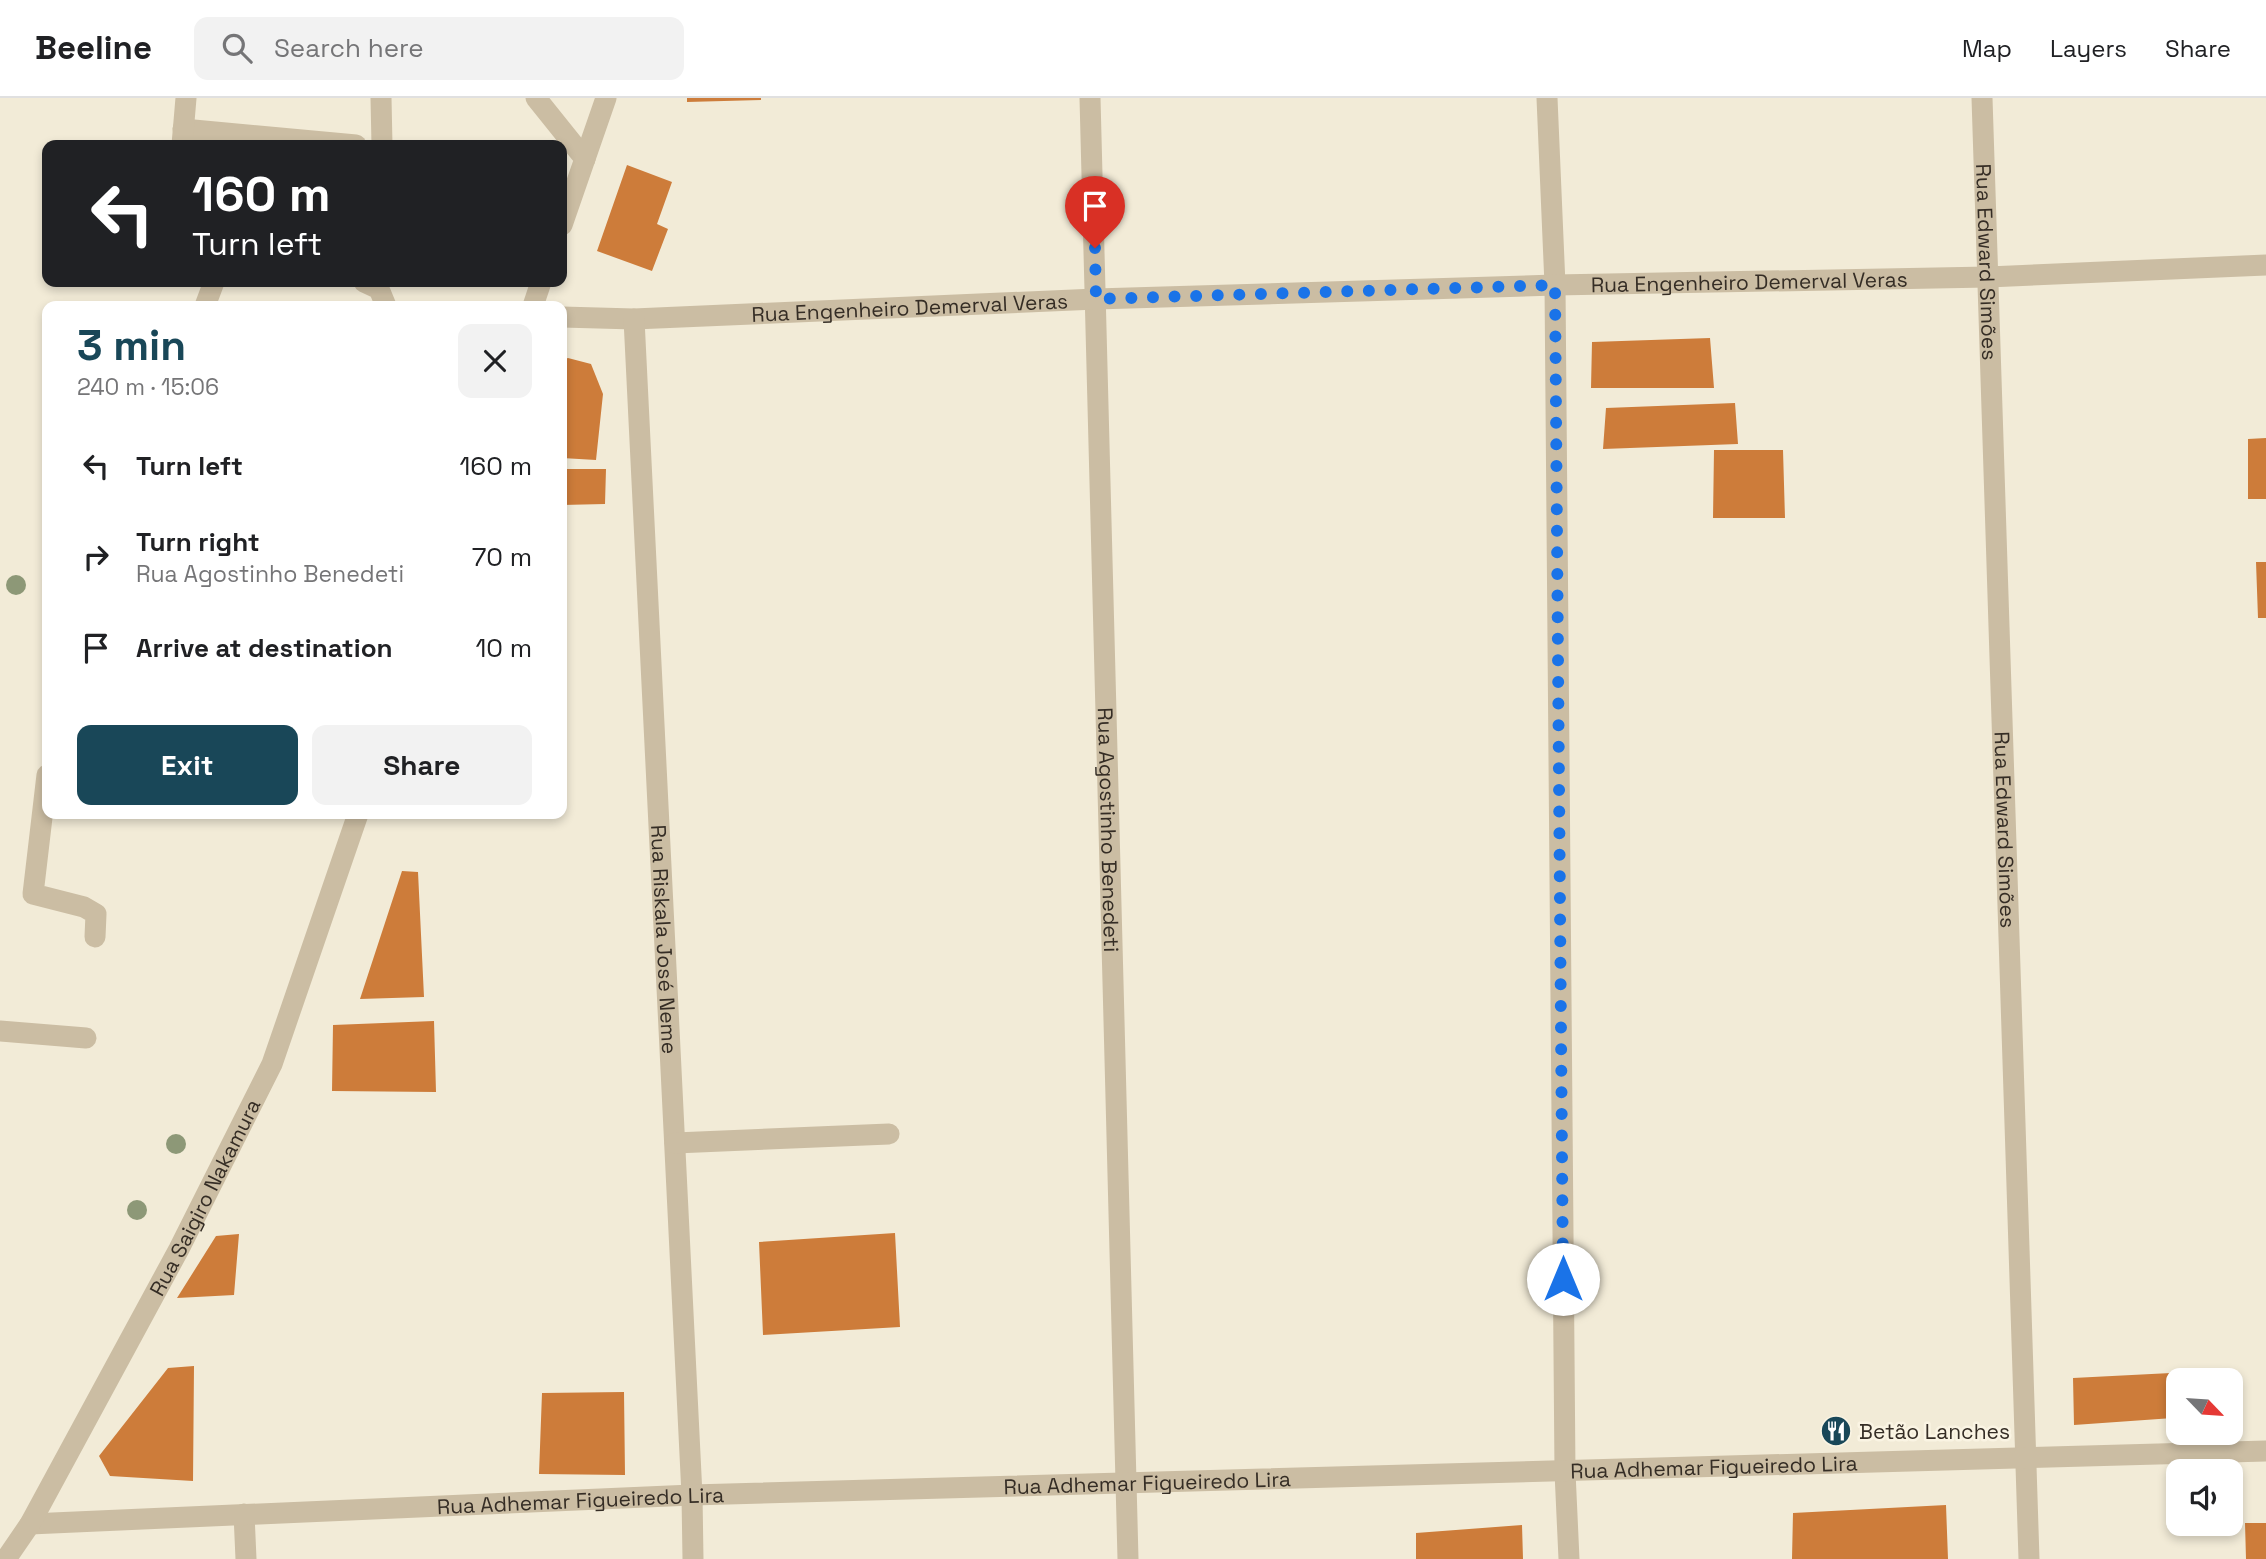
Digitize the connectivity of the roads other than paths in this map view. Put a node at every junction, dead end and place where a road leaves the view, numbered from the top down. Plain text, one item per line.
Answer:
1 (186, 98) edge
2 (381, 98) edge
3 (536, 98) edge
4 (606, 98) edge
5 (1090, 98) edge
6 (1547, 98) edge
7 (1982, 98) edge
8 (182, 137) edge
9 (247, 140) edge
10 (382, 140) edge
11 (585, 159) junction
12 (567, 211) edge
13 (2266, 265) edge
14 (1988, 277) junction
15 (1555, 285) junction
16 (375, 287) edge
17 (1096, 299) junction
18 (384, 301) edge
19 (567, 317) edge
20 (635, 318) junction
21 (42, 818) edge
22 (356, 819) edge
23 (95, 937) dead end
24 (0, 1031) edge
25 (86, 1038) dead end
26 (889, 1134) dead end
27 (675, 1143) junction
28 (2266, 1451) edge
29 (2026, 1457) junction
30 (1565, 1472) junction
31 (1126, 1483) junction
32 (692, 1495) junction
33 (244, 1514) junction
34 (30, 1524) junction
35 (6, 1559) edge
36 (246, 1559) edge
37 (693, 1559) edge
38 (1128, 1559) edge
39 (1569, 1559) edge
40 (2029, 1559) edge

1 - 8 street
2 - 10 street
3 - 11 street
4 - 11 street
5 - 17 street, Rua Agostinho Benedeti
6 - 15 street
7 - 14 street, Rua Edward Simões
8 - 9 street
11 - 12 street
13 - 14 street, Rua Engenheiro Demerval Veras
14 - 15 street, Rua Engenheiro Demerval Veras
14 - 29 street, Rua Edward Simões
15 - 17 street, Rua Engenheiro Demerval Veras
15 - 30 street
16 - 18 street
17 - 20 street, Rua Engenheiro Demerval Veras
17 - 31 street, Rua Agostinho Benedeti
19 - 20 street, Rua Engenheiro Demerval Veras
20 - 27 street, Rua Riskala José Neme
21 - 23 street
22 - 34 street, Rua Saigiro Nakamura
24 - 25 street
26 - 27 street
27 - 32 street, Rua Riskala José Neme
28 - 29 street, Rua Adhemar Figueiredo Lira
29 - 30 street, Rua Adhemar Figueiredo Lira
29 - 40 street, Rua Edward Simões
30 - 31 street, Rua Adhemar Figueiredo Lira
30 - 39 street
31 - 32 street, Rua Adhemar Figueiredo Lira
31 - 38 street, Rua Agostinho Benedeti
32 - 33 street, Rua Adhemar Figueiredo Lira
32 - 37 street, Rua Riskala José Neme
33 - 34 street, Rua Adhemar Figueiredo Lira
33 - 36 street
34 - 35 street, Rua Saigiro Nakamura

